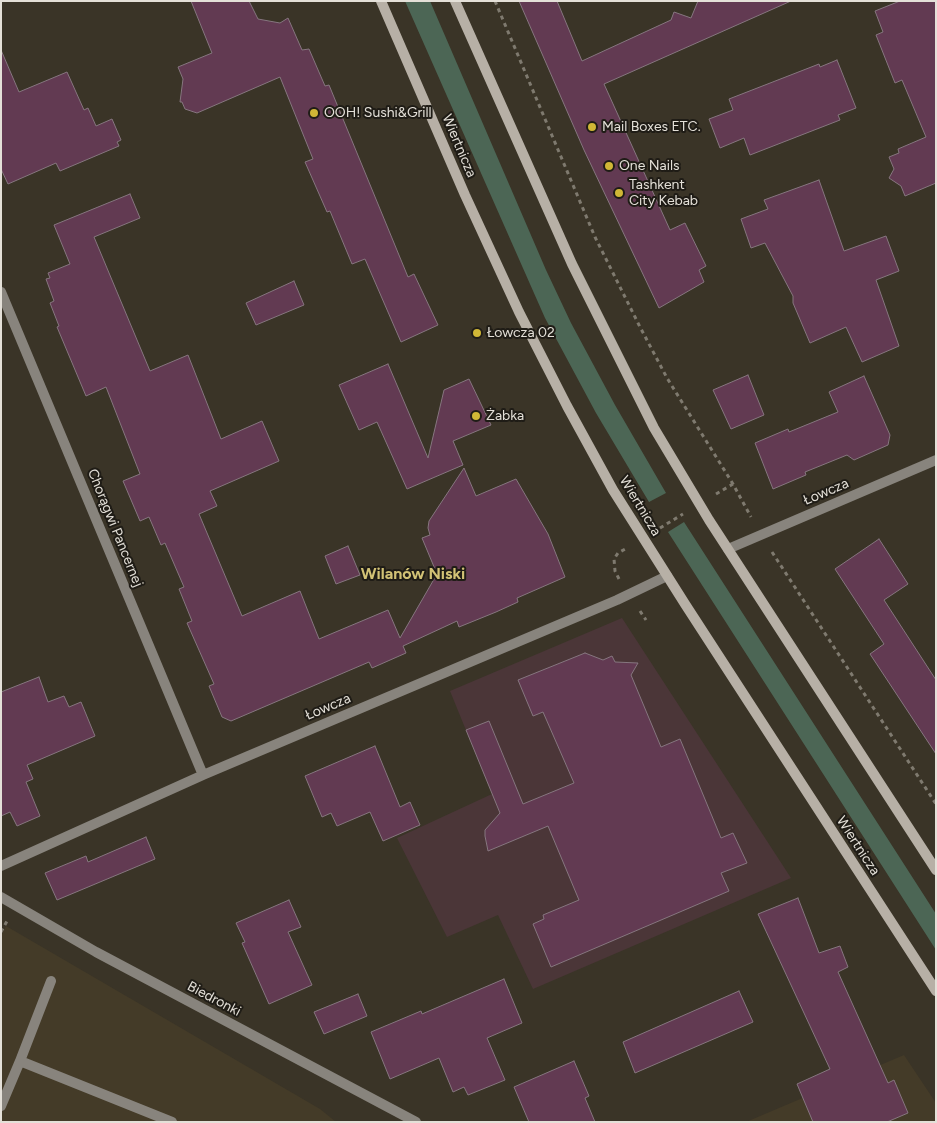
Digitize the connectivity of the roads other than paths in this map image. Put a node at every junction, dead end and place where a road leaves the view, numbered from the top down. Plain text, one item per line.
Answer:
1 (381, 1) edge
2 (455, 1) edge
3 (1, 292) edge
4 (936, 460) edge
5 (728, 549) junction
6 (667, 576) junction
7 (202, 775) junction
8 (1, 866) edge
9 (936, 870) edge
10 (1, 897) edge
11 (51, 981) dead end
12 (936, 991) edge
13 (20, 1061) junction
14 (1, 1106) edge
15 (172, 1122) edge
16 (416, 1122) edge

1 - 6 main road, Wiertnicza
2 - 5 main road
3 - 7 street, Chorągwi Pancernej
4 - 5 street, Łowcza
5 - 9 main road
6 - 7 street, Łowcza
6 - 12 main road, Wiertnicza
7 - 8 street, Łowcza
10 - 16 street, Biedronki
11 - 13 street
13 - 14 street
13 - 15 street

